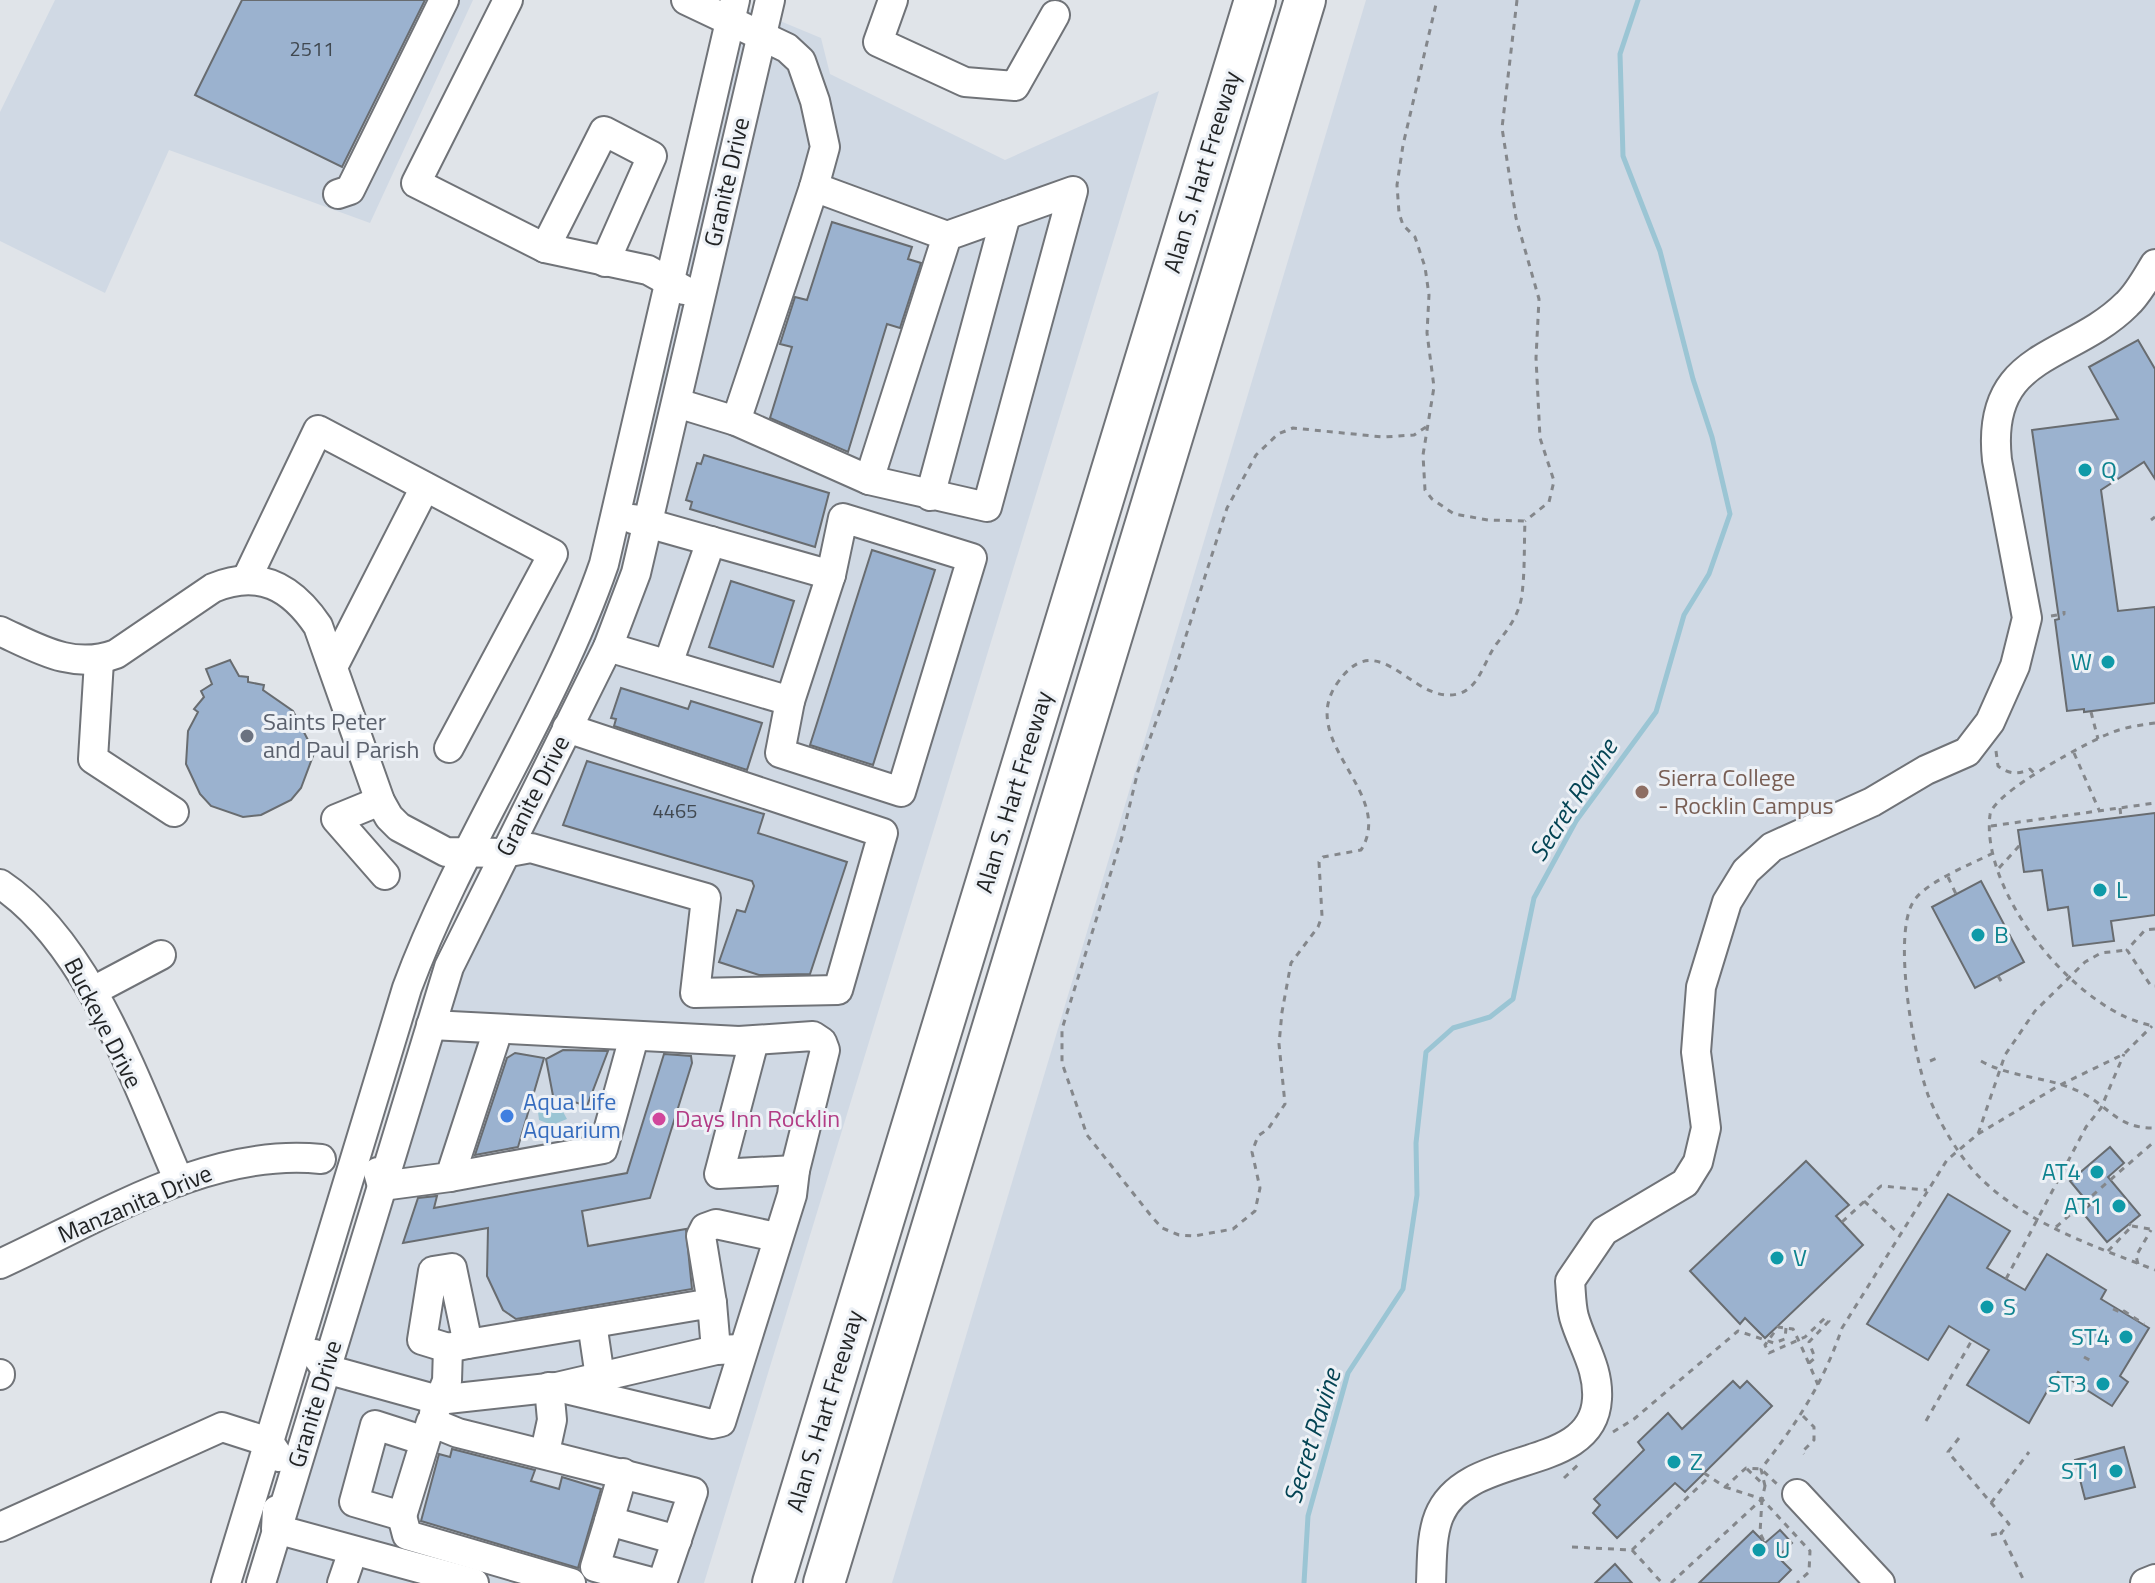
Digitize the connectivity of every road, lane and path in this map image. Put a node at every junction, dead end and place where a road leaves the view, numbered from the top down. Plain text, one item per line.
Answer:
1 (444, 0) edge
2 (508, 0) edge
3 (686, 0) edge
4 (770, 0) edge
5 (893, 0) edge
6 (1255, 0) edge
7 (1305, 0) edge
8 (1437, 0) edge
9 (1517, 0) edge
10 (732, 10) edge
11 (1055, 15) dead end
12 (761, 36) junction
13 (814, 187) junction
14 (338, 194) dead end
15 (1006, 215) junction
16 (947, 236) junction
17 (545, 248) junction
18 (605, 262) junction
19 (2155, 264) edge
20 (670, 279) junction
21 (694, 323) junction
22 (677, 403) junction
23 (736, 421) junction
24 (1426, 427) junction
25 (869, 480) junction
26 (425, 487) junction
27 (930, 496) junction
28 (617, 515) junction
29 (1525, 521) junction
30 (649, 523) junction
31 (711, 541) junction
32 (831, 575) junction
33 (247, 578) junction
34 (0, 631) edge
35 (608, 647) junction
36 (99, 661) junction
37 (668, 664) junction
38 (333, 667) junction
39 (790, 701) junction
40 (2091, 712) dead end
41 (2155, 723) edge
42 (567, 728) junction
43 (2098, 740) junction
44 (449, 748) dead end
45 (2074, 753) junction
46 (380, 801) junction
47 (2155, 803) edge
48 (2120, 808) junction
49 (2099, 810) junction
50 (174, 812) dead end
51 (2121, 817) dead end
52 (1991, 826) junction
53 (2020, 845) dead end
54 (504, 853) junction
55 (1993, 853) junction
56 (467, 854) junction
57 (1999, 868) junction
58 (385, 875) dead end
59 (1948, 877) junction
60 (0, 884) edge
61 (1956, 894) dead end
62 (2155, 929) edge
63 (2127, 950) junction
64 (161, 955) dead end
65 (1998, 976) dead end
66 (2068, 978) junction
67 (2004, 986) dead end
68 (2155, 986) edge
69 (93, 991) junction
70 (431, 1025) junction
71 (2153, 1026) edge
72 (498, 1030) junction
73 (634, 1037) junction
74 (754, 1041) junction
75 (2124, 1054) junction
76 (1937, 1058) dead end
77 (1930, 1061) dead end
78 (1981, 1061) dead end
79 (1999, 1071) junction
80 (2060, 1085) junction
81 (375, 1096) junction
82 (2101, 1108) junction
83 (2155, 1128) edge
84 (1978, 1134) junction
85 (2155, 1141) edge
86 (1959, 1150) junction
87 (321, 1159) dead end
88 (795, 1170) junction
89 (450, 1177) junction
90 (179, 1181) junction
91 (382, 1186) junction
92 (1927, 1190) junction
93 (1864, 1201) junction
94 (2038, 1219) junction
95 (1842, 1222) dead end
96 (2056, 1227) junction
97 (2153, 1230) edge
98 (1900, 1235) junction
99 (776, 1237) junction
100 (2108, 1251) junction
101 (0, 1264) edge
102 (2138, 1264) junction
103 (2155, 1270) edge
104 (319, 1277) junction
105 (2006, 1279) dead end
106 (712, 1303) junction
107 (2113, 1309) dead end
108 (592, 1323) junction
109 (2144, 1324) dead end
110 (1786, 1328) junction
111 (1972, 1340) dead end
112 (1799, 1341) junction
113 (729, 1349) junction
114 (2084, 1357) dead end
115 (2093, 1362) dead end
116 (1809, 1363) junction
117 (326, 1369) junction
118 (600, 1377) junction
119 (2070, 1378) dead end
120 (2080, 1383) dead end
121 (1818, 1385) junction
122 (553, 1387) junction
123 (1803, 1416) junction
124 (431, 1421) junction
125 (1926, 1421) dead end
126 (1612, 1433) dead end
127 (1959, 1438) dead end
128 (269, 1442) junction
129 (545, 1452) junction
130 (1948, 1452) junction
131 (2029, 1452) dead end
132 (1804, 1454) dead end
133 (1942, 1456) dead end
134 (1581, 1463) dead end
135 (1746, 1468) junction
136 (1761, 1469) junction
137 (623, 1473) junction
138 (1704, 1473) dead end
139 (1564, 1478) dead end
140 (1708, 1478) junction
141 (1765, 1486) junction
142 (1725, 1487) junction
143 (1788, 1490) joint
144 (1762, 1499) junction
145 (1991, 1503) junction
146 (402, 1516) junction
147 (609, 1521) junction
148 (0, 1527) edge
149 (276, 1529) junction
150 (2001, 1533) junction
151 (1991, 1535) dead end
152 (677, 1540) junction
153 (1765, 1543) dead end
154 (1572, 1547) dead end
155 (1632, 1550) junction
156 (353, 1551) junction
157 (590, 1575) edge
158 (2155, 1579) edge
159 (226, 1583) edge
160 (261, 1583) edge
161 (342, 1583) edge
162 (474, 1583) edge
163 (571, 1583) edge
164 (655, 1583) edge
165 (662, 1583) edge
166 (773, 1583) edge
167 (824, 1583) edge
168 (1431, 1583) edge
169 (1662, 1583) edge
170 (1671, 1583) edge
171 (1797, 1583) edge
172 (1880, 1583) edge
173 (2025, 1583) edge
174 (2145, 1583) edge

1 - 14 street
2 - 17 street
3 - 10 street
4 - 12 street, Granite Drive
5 - 11 street
6 - 166 highway, Alan S. Hart Freeway
7 - 167 highway, Alan S. Hart Freeway
8 - 24 path
9 - 29 path
10 - 12 street
10 - 20 street, Granite Drive
12 - 13 street
12 - 21 street, Granite Drive
13 - 16 street
13 - 23 street
15 - 16 street
15 - 27 street
15 - 27 street
16 - 25 street
17 - 18 street
17 - 18 street
18 - 20 street
19 - 168 street
20 - 21 street
20 - 28 street, Granite Drive
21 - 22 street, Granite Drive
22 - 23 street
22 - 30 street, Granite Drive
23 - 25 street
24 - 29 path
24 - 29 path
25 - 27 street
26 - 33 street
26 - 38 street
26 - 44 street
28 - 30 street
28 - 56 street, Granite Drive
30 - 31 street
30 - 35 street, Granite Drive
31 - 32 street
31 - 37 street
32 - 39 street
32 - 39 street
33 - 36 street
33 - 38 street
34 - 36 street
35 - 37 street
35 - 42 street, Granite Drive
36 - 50 street
37 - 39 street
38 - 46 street
40 - 43 path
41 - 43 path
42 - 54 street, Granite Drive
42 - 54 street
43 - 45 path
45 - 49 path
45 - 52 path
46 - 56 street
46 - 58 street
47 - 48 path
48 - 49 path
48 - 51 path
49 - 52 path
52 - 55 path
53 - 57 path
54 - 56 street
54 - 70 street, Granite Drive
55 - 57 path
55 - 59 path
56 - 81 street, Granite Drive
57 - 66 path
59 - 61 path
59 - 86 path
60 - 69 street, Buckeye Drive
62 - 63 path
63 - 66 path
63 - 68 path
64 - 69 street
65 - 67 path
66 - 71 path
66 - 79 path
69 - 90 street, Buckeye Drive
70 - 72 street
70 - 91 street, Granite Drive
71 - 75 path
72 - 73 street
72 - 89 street
73 - 74 street
73 - 89 street
74 - 88 street
74 - 88 street
75 - 80 path
75 - 82 path
76 - 77 path
78 - 79 path
79 - 80 path
79 - 84 path
80 - 82 path
80 - 84 path
81 - 91 street
81 - 104 street, Granite Drive
82 - 83 path
82 - 94 path
84 - 86 path
85 - 96 path
86 - 92 path
86 - 94 path
87 - 90 street, Manzanita Drive
88 - 99 street
89 - 91 street
90 - 101 street, Manzanita Drive
91 - 117 street, Granite Drive
92 - 93 path
92 - 98 path
93 - 95 path
93 - 98 path
94 - 96 path
94 - 105 path
96 - 100 path
97 - 100 path
97 - 102 path
98 - 121 path
99 - 106 street
99 - 113 street
100 - 102 path
102 - 103 path
104 - 117 street
104 - 128 street, Granite Drive
106 - 108 street
106 - 113 street
107 - 109 path
108 - 118 street
108 - 124 street
110 - 112 path
110 - 112 path
110 - 126 path
111 - 125 path
112 - 116 path
112 - 116 path
113 - 118 street
113 - 122 street
114 - 115 path
116 - 121 path
117 - 124 street
117 - 149 street, Granite Drive
118 - 122 street
119 - 120 path
121 - 123 path
122 - 124 street
122 - 129 street
123 - 132 path
123 - 136 path
124 - 129 street
124 - 146 street
124 - 146 street
127 - 130 path
128 - 148 street
128 - 149 street
128 - 159 street, Granite Drive
129 - 137 street
130 - 133 path
130 - 145 path
131 - 145 path
134 - 139 path
135 - 136 path
135 - 141 path
135 - 142 path
136 - 141 path
136 - 143 path
137 - 147 street
137 - 152 street
138 - 140 path
140 - 142 path
140 - 155 path
141 - 144 path
142 - 144 path
143 - 172 street
144 - 153 path
144 - 170 path
144 - 171 path
145 - 150 path
146 - 163 street
147 - 152 street
147 - 157 street
149 - 156 street
149 - 160 street, Granite Drive
150 - 151 path
150 - 173 path
152 - 165 street
154 - 155 path
155 - 169 path
156 - 161 street
156 - 162 street
157 - 164 street
158 - 174 street

